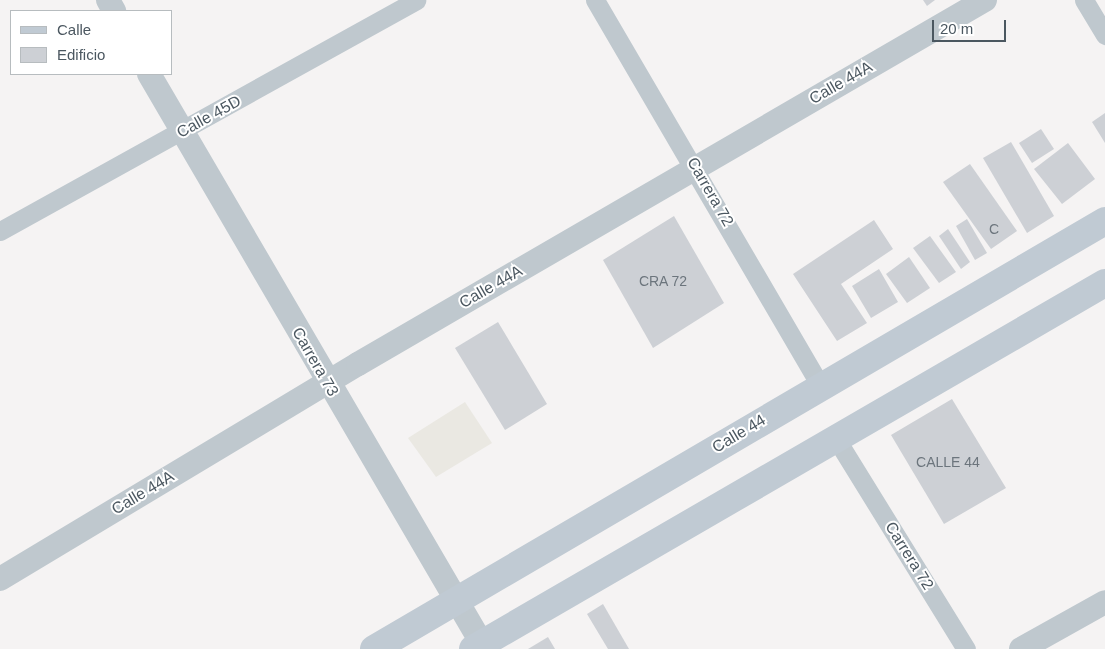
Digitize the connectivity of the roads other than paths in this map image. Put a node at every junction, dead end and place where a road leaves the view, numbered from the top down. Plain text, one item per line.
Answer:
1 (416, 0) edge
2 (595, 0) edge
3 (985, 0) edge
4 (1084, 0) edge
5 (1105, 35) edge
6 (150, 75) edge
7 (182, 132) junction
8 (696, 167) junction
9 (1105, 221) edge
10 (0, 230) edge
11 (1105, 283) edge
12 (327, 383) junction
13 (821, 386) junction
14 (835, 437) junction
15 (0, 579) edge
16 (455, 601) junction
17 (1105, 602) edge
18 (480, 647) edge
19 (374, 649) edge
20 (966, 649) edge
21 (1021, 649) edge

1 - 7 street, Calle 45D
2 - 8 street, Carrera 72
3 - 8 street, Calle 44A
4 - 5 street
6 - 7 street, Carrera 73
7 - 10 street, Calle 45D
7 - 12 street, Carrera 73
8 - 12 street, Calle 44A
8 - 13 street, Carrera 72
9 - 13 main road, Calle 44
11 - 14 main road
12 - 15 street, Calle 44A
12 - 16 street, Carrera 73
13 - 16 main road, Calle 44
14 - 18 main road
14 - 20 street, Carrera 72
16 - 18 street, Carrera 73
16 - 19 main road, Calle 44
17 - 21 street

